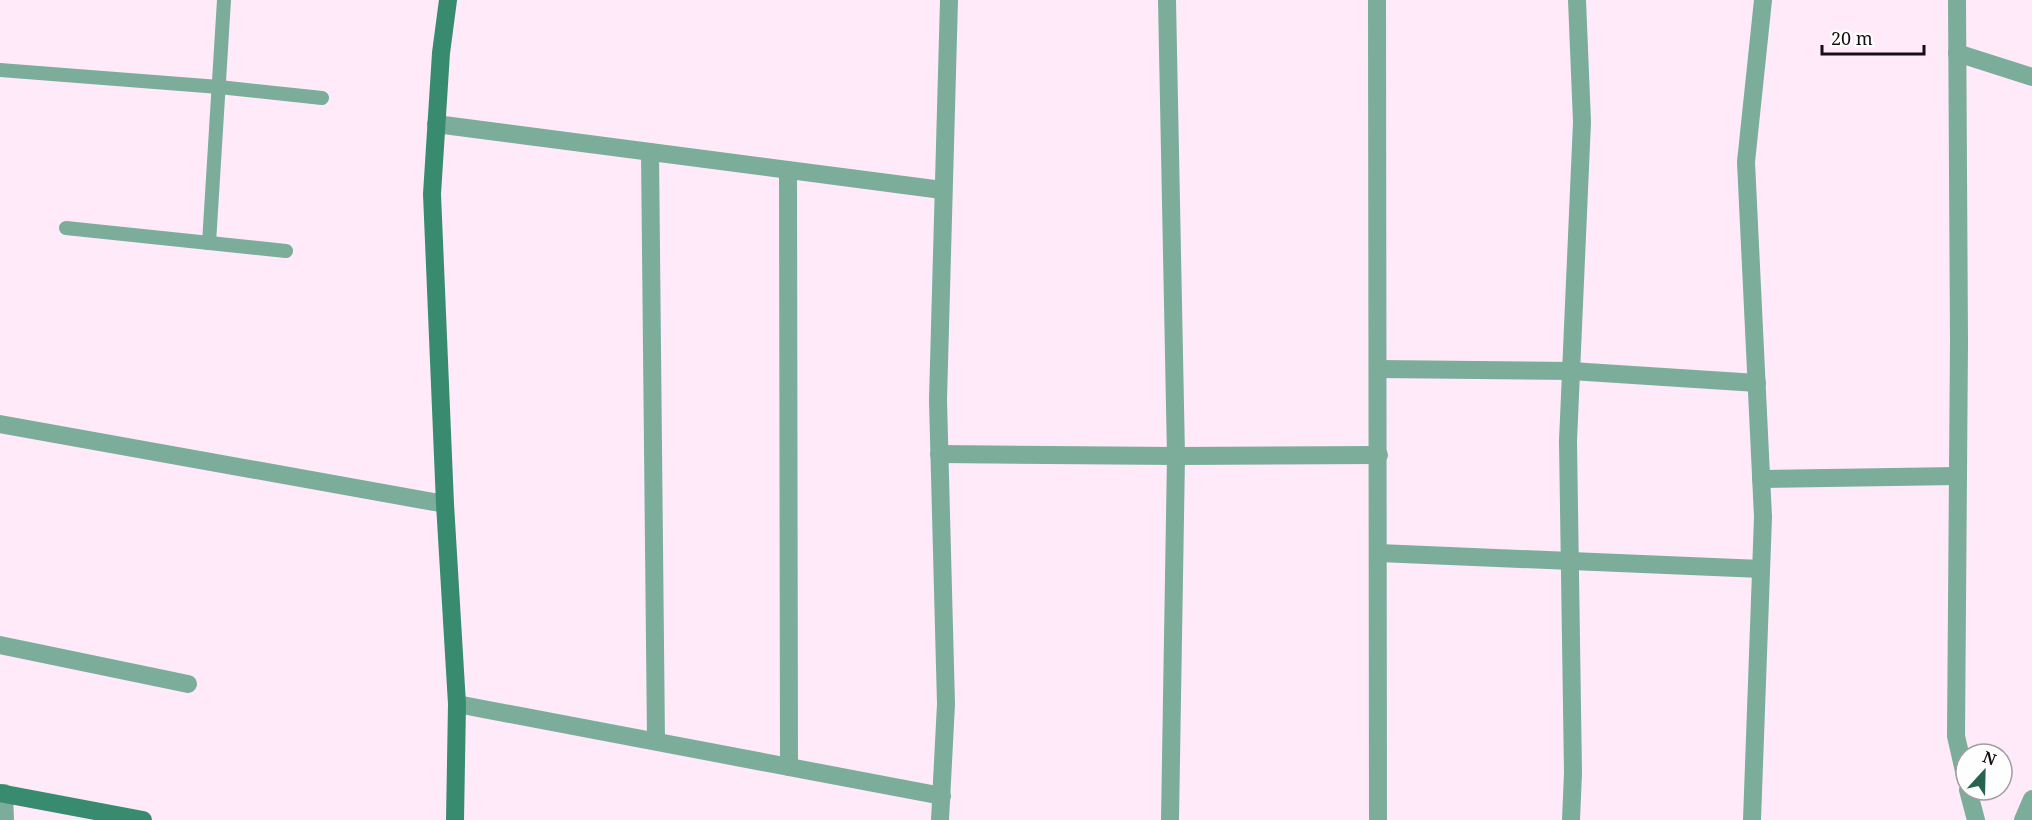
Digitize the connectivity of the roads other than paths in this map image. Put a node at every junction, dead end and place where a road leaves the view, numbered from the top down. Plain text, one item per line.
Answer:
1 (224, 0) edge
2 (448, 0) edge
3 (949, 0) edge
4 (1167, 0) edge
5 (1377, 0) edge
6 (1577, 0) edge
7 (1763, 0) edge
8 (1957, 0) edge
9 (1957, 53) junction
10 (0, 70) edge
11 (2032, 76) edge
12 (219, 87) junction
13 (322, 98) dead end
14 (436, 124) junction
15 (650, 152) junction
16 (788, 170) junction
17 (942, 190) junction
18 (66, 228) dead end
19 (209, 243) junction
20 (286, 251) dead end
21 (1379, 369) junction
22 (1571, 371) junction
23 (1757, 383) junction
24 (0, 424) edge
25 (939, 454) junction
26 (1379, 454) junction
27 (1176, 456) junction
28 (1958, 476) junction
29 (1761, 479) junction
30 (445, 504) junction
31 (1379, 553) junction
32 (1570, 562) junction
33 (1761, 569) junction
34 (0, 645) edge
35 (188, 684) dead end
36 (457, 704) junction
37 (656, 741) junction
38 (1957, 742) edge
39 (789, 767) junction
40 (2, 793) edge
41 (942, 796) junction
42 (2032, 799) edge
43 (1971, 802) edge
44 (5, 820) edge
45 (143, 820) edge
46 (454, 820) edge
47 (940, 820) edge
48 (1170, 820) edge
49 (1378, 820) edge
50 (1571, 820) edge
51 (1752, 820) edge
52 (1976, 820) edge
53 (2023, 820) edge

1 - 12 lane
2 - 14 street
3 - 17 street
4 - 27 street
5 - 21 street
6 - 22 street
7 - 23 street
8 - 9 street
9 - 11 street
9 - 28 street
10 - 12 lane
12 - 13 lane
12 - 19 lane
14 - 15 street
14 - 30 street
15 - 16 street
15 - 37 street
16 - 17 street
16 - 39 street
17 - 25 street
18 - 19 lane
19 - 20 lane
21 - 22 street
21 - 26 street
22 - 23 street
22 - 32 street
23 - 29 street
24 - 30 street
25 - 27 street
25 - 41 street
26 - 27 street
26 - 31 street
27 - 48 street
28 - 29 street
28 - 38 street
29 - 33 street
30 - 36 street
31 - 32 street
31 - 49 street
32 - 33 street
32 - 50 street
33 - 51 street
34 - 35 street
36 - 37 street
36 - 46 street
37 - 39 street
39 - 41 street
40 - 44 street
40 - 45 street
41 - 47 street
42 - 53 street
43 - 52 street

